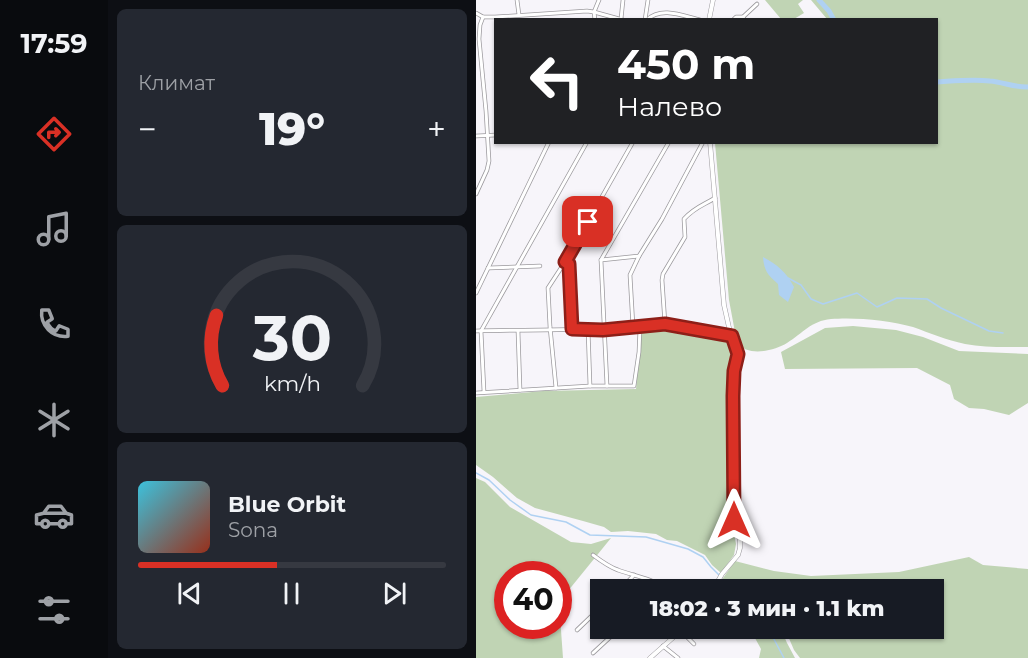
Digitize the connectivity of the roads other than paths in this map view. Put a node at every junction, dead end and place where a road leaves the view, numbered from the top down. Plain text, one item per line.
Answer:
1 (516, 0) edge
2 (599, 0) edge
3 (623, 0) edge
4 (648, 0) edge
5 (713, 0) edge
6 (757, 4) dead end
7 (594, 12) junction
8 (476, 13) edge
9 (555, 13) junction
10 (519, 15) junction
11 (483, 17) junction
12 (524, 17) edge
13 (556, 18) edge
14 (595, 18) edge
15 (618, 18) edge
16 (622, 18) edge
17 (646, 18) edge
18 (648, 18) edge
19 (690, 18) edge
20 (709, 18) edge
21 (743, 18) edge
22 (488, 135) junction
23 (494, 135) edge
24 (476, 136) edge
25 (548, 144) edge
26 (586, 144) edge
27 (632, 144) edge
28 (668, 144) edge
29 (702, 144) edge
30 (711, 144) edge
31 (476, 194) edge
32 (715, 198) junction
33 (639, 256) junction
34 (601, 260) junction
35 (565, 262) junction
36 (518, 266) junction
37 (540, 266) dead end
38 (488, 268) junction
39 (476, 292) edge
40 (665, 324) junction
41 (634, 327) junction
42 (640, 327) junction
43 (551, 329) junction
44 (572, 329) junction
45 (588, 330) junction
46 (603, 330) junction
47 (476, 331) edge
48 (481, 331) junction
49 (518, 331) junction
50 (732, 336) junction
51 (590, 386) junction
52 (607, 387) junction
53 (556, 388) junction
54 (520, 390) junction
55 (476, 393) edge
56 (484, 393) junction
57 (593, 555) dead end
58 (634, 575) junction
59 (630, 579) edge
60 (646, 579) edge
61 (719, 579) edge
62 (590, 618) edge
63 (577, 630) dead end
64 (608, 639) edge
65 (671, 639) edge
66 (690, 639) edge
67 (694, 644) dead end
68 (663, 646) junction
69 (593, 653) dead end
70 (650, 658) edge
71 (678, 658) edge

1 - 10 street
2 - 7 street
3 - 16 street
4 - 17 street
5 - 20 street
6 - 21 street
7 - 9 street
7 - 14 street
7 - 15 street
8 - 11 street
9 - 12 street
9 - 13 street
10 - 11 street
10 - 12 street
11 - 22 street
18 - 19 street
22 - 23 street
22 - 24 street
22 - 31 street
25 - 38 street
26 - 36 street
27 - 35 street
28 - 34 street
29 - 33 street
30 - 32 street
32 - 40 street
32 - 50 street
33 - 34 street
33 - 41 street
34 - 46 street
35 - 43 street
35 - 44 street
36 - 37 street
36 - 38 street
36 - 48 street
38 - 39 street
40 - 42 street
40 - 50 street
41 - 42 street
41 - 46 street
42 - 52 street
43 - 44 street
43 - 49 street
43 - 53 street
44 - 45 street
45 - 46 street
45 - 51 street
46 - 52 street
47 - 48 street
48 - 49 street
48 - 56 street
49 - 54 street
50 - 61 street
51 - 52 street
51 - 53 street
53 - 54 street
54 - 56 street
55 - 56 street
57 - 58 street
58 - 59 street
58 - 60 street
62 - 63 street
64 - 69 street
65 - 68 street
66 - 67 street
68 - 70 street
68 - 71 street

